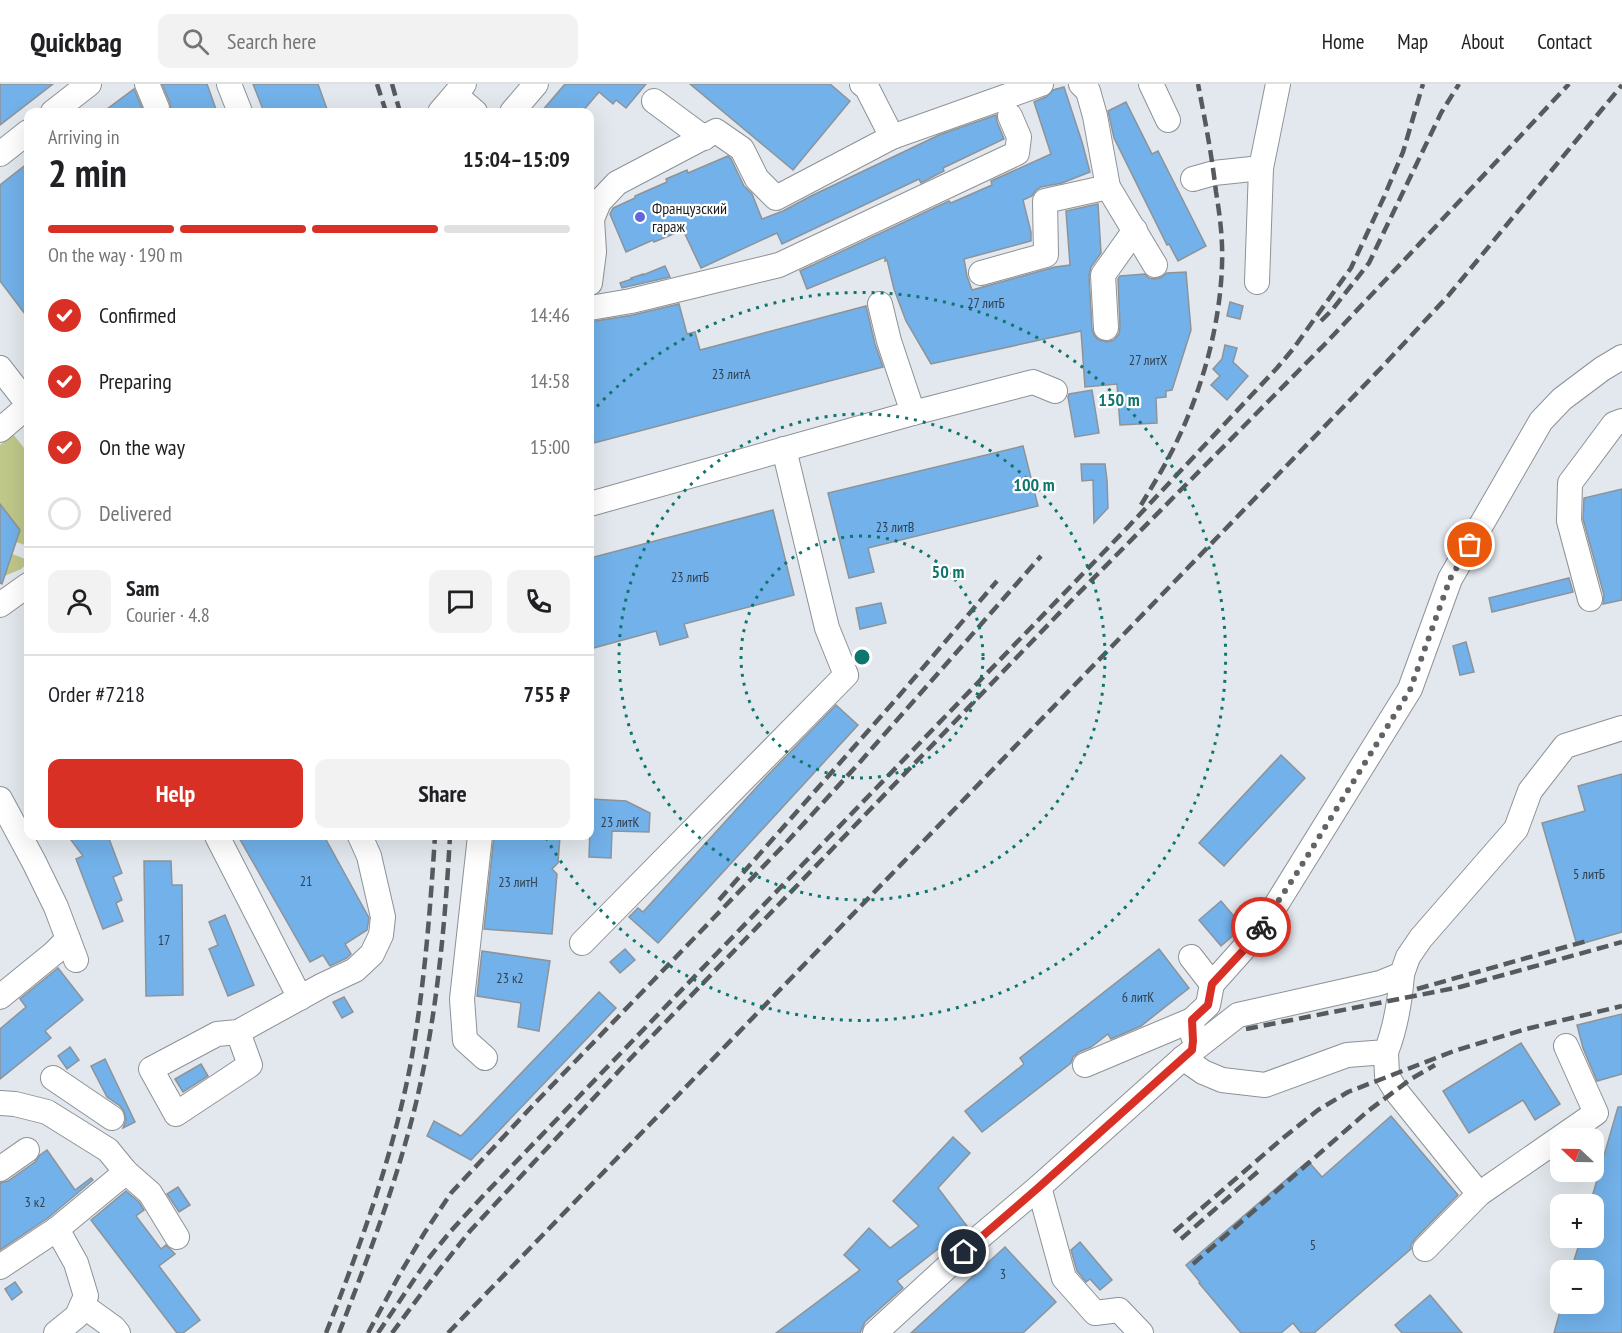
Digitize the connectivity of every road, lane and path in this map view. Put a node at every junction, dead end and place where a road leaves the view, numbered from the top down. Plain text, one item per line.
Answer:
1 (89, 84) edge
2 (147, 84) edge
3 (229, 84) edge
4 (536, 84) edge
5 (862, 84) edge
6 (1041, 84) edge
7 (1081, 84) edge
8 (1151, 84) edge
9 (1278, 84) edge
10 (453, 97) edge
11 (654, 101) dead end
12 (58, 108) edge
13 (158, 108) edge
14 (238, 108) edge
15 (469, 108) edge
16 (515, 108) edge
17 (1010, 117) dead end
18 (1168, 120) dead end
19 (892, 137) junction
20 (24, 138) edge
21 (704, 138) junction
22 (0, 154) edge
23 (1261, 168) junction
24 (1193, 178) dead end
25 (1108, 187) junction
26 (594, 214) edge
27 (1135, 230) junction
28 (1155, 265) dead end
29 (981, 273) dead end
30 (1257, 282) dead end
31 (880, 304) dead end
32 (594, 307) edge
33 (1106, 328) dead end
34 (1622, 357) edge
35 (0, 368) edge
36 (1055, 391) dead end
37 (24, 400) edge
38 (24, 409) edge
39 (913, 413) junction
40 (1622, 421) edge
41 (0, 430) edge
42 (784, 449) junction
43 (594, 503) edge
44 (24, 588) edge
45 (1590, 599) dead end
46 (0, 605) edge
47 (1622, 728) edge
48 (0, 799) edge
49 (219, 840) edge
50 (362, 840) edge
51 (480, 840) edge
52 (582, 944) dead end
53 (1191, 957) dead end
54 (1402, 974) junction
55 (1212, 984) junction
56 (0, 997) edge
57 (300, 998) junction
58 (1192, 1020) junction
59 (238, 1032) dead end
60 (1566, 1046) dead end
61 (1386, 1052) junction
62 (1187, 1054) junction
63 (485, 1058) dead end
64 (1085, 1065) dead end
65 (0, 1103) edge
66 (47, 1112) junction
67 (112, 1118) dead end
68 (27, 1150) dead end
69 (0, 1169) edge
70 (126, 1172) junction
71 (1028, 1192) junction
72 (1479, 1194) junction
73 (57, 1229) junction
74 (177, 1237) dead end
75 (1425, 1249) dead end
76 (0, 1267) edge
77 (82, 1305) junction
78 (56, 1333) edge
79 (118, 1333) edge
80 (875, 1333) edge
81 (1140, 1333) edge

1 - 12 street
2 - 13 street
3 - 14 street
4 - 16 street
5 - 19 street
6 - 19 street
7 - 25 street
8 - 18 street
9 - 23 street
10 - 15 street
11 - 21 street
17 - 32 street
19 - 21 street
20 - 22 street
21 - 26 street
23 - 24 street
23 - 30 street
25 - 27 street
25 - 29 street
27 - 28 street
27 - 33 street
31 - 39 street
34 - 55 street
35 - 37 street
36 - 39 street
38 - 41 street
39 - 42 street
40 - 45 street
42 - 43 street
42 - 52 street
44 - 46 street
47 - 54 street
48 - 56 street
49 - 57 street
50 - 57 street
51 - 63 street
53 - 55 street
54 - 61 street
54 - 62 street
55 - 58 street
57 - 59 street
58 - 62 street
58 - 64 street
60 - 72 street
61 - 62 street
61 - 72 street
62 - 71 street
65 - 66 street
66 - 67 street
66 - 70 street
68 - 69 street
70 - 73 street
70 - 74 street
71 - 80 street
71 - 81 street
72 - 75 street
73 - 76 street
73 - 77 street
77 - 78 street
77 - 79 street

